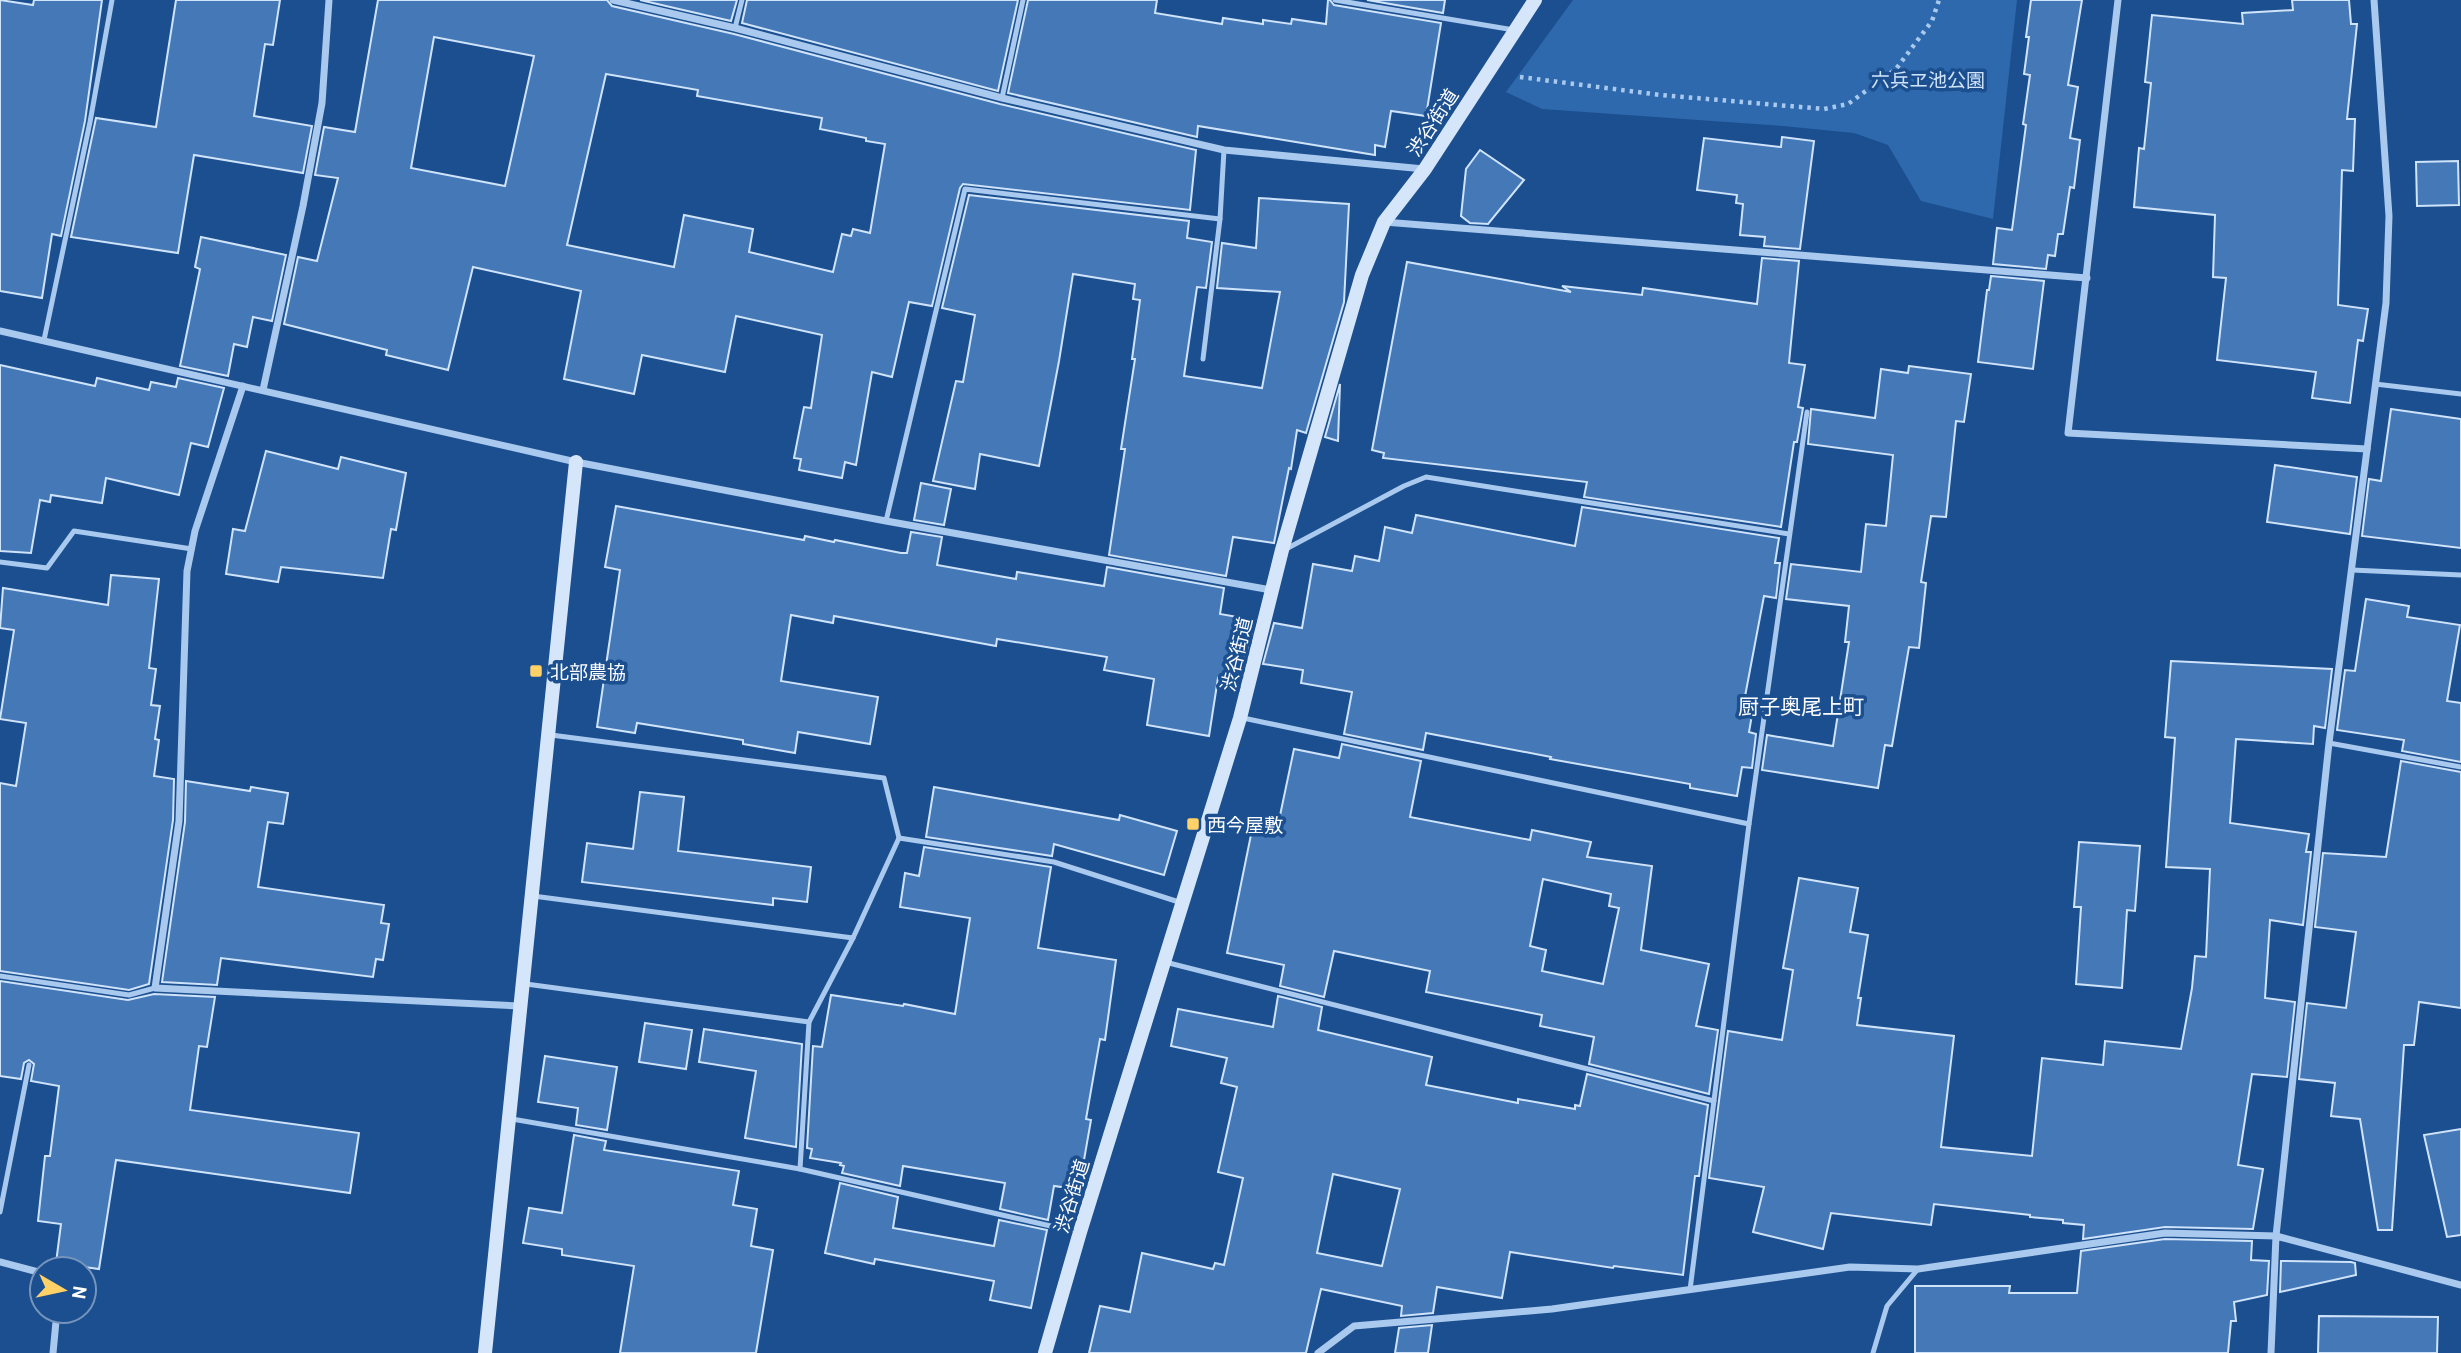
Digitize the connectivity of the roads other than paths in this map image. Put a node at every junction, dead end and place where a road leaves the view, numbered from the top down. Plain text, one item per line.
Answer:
1 (112, 0) edge
2 (328, 0) edge
3 (613, 0) edge
4 (742, 0) edge
5 (1023, 0) edge
6 (1335, 0) edge
7 (1535, 0) edge
8 (2118, 0) edge
9 (2374, 0) edge
10 (736, 28) junction
11 (1514, 30) junction
12 (1002, 97) junction
13 (1224, 150) junction
14 (1425, 169) junction
15 (1220, 219) junction
16 (1384, 222) junction
17 (2087, 278) junction
18 (0, 331) edge
19 (44, 341) junction
20 (1203, 359) dead end
21 (2375, 384) junction
22 (243, 386) junction
23 (263, 390) junction
24 (2461, 394) edge
25 (1807, 412) dead end
26 (2367, 449) junction
27 (576, 462) junction
28 (886, 521) junction
29 (1789, 534) junction
30 (192, 549) junction
31 (1282, 550) junction
32 (0, 562) edge
33 (2352, 570) junction
34 (2461, 575) edge
35 (1271, 590) junction
36 (1240, 718) junction
37 (548, 734) junction
38 (2329, 743) junction
39 (2461, 767) edge
40 (1749, 824) junction
41 (899, 838) junction
42 (531, 896) junction
43 (1182, 903) junction
44 (853, 939) junction
45 (1165, 962) junction
46 (0, 976) edge
47 (523, 983) junction
48 (155, 988) junction
49 (520, 1006) junction
50 (810, 1022) junction
51 (29, 1065) dead end
52 (1714, 1101) junction
53 (509, 1119) junction
54 (800, 1169) junction
55 (0, 1212) edge
56 (1080, 1232) junction
57 (2276, 1236) junction
58 (0, 1262) edge
59 (28, 1269) edge
60 (1918, 1269) junction
61 (2461, 1285) edge
62 (1690, 1290) junction
63 (55, 1325) edge
64 (52, 1353) edge
65 (485, 1353) edge
66 (1045, 1353) edge
67 (1318, 1353) edge
68 (1873, 1353) edge
69 (2271, 1353) edge

1 - 19 lane
2 - 23 street
3 - 10 street
4 - 10 lane
5 - 12 lane
6 - 11 lane
7 - 11 main road, 渋谷街道
8 - 17 street
9 - 21 street
10 - 12 street
11 - 14 main road, 渋谷街道
12 - 13 street
13 - 14 street
13 - 15 lane
14 - 16 main road, 渋谷街道
15 - 20 lane
15 - 28 lane
16 - 17 street
16 - 31 main road, 渋谷街道
17 - 26 street
18 - 19 street
19 - 22 street
21 - 24 lane
21 - 26 street
22 - 23 street
22 - 30 street
23 - 27 street
25 - 29 lane
26 - 33 street
27 - 28 street
27 - 37 main road
28 - 35 street
29 - 31 lane
29 - 40 lane
30 - 32 lane
30 - 48 street
31 - 35 main road, 渋谷街道
33 - 34 lane
33 - 38 street
35 - 36 main road, 渋谷街道
36 - 40 lane
36 - 43 main road, 渋谷街道
37 - 41 lane
37 - 42 main road
38 - 39 lane
38 - 57 street
40 - 52 lane
41 - 43 lane
41 - 44 lane
42 - 44 lane
42 - 47 main road
43 - 45 main road, 渋谷街道
44 - 50 lane
45 - 52 lane
45 - 56 main road, 渋谷街道
46 - 48 lane
47 - 49 main road
47 - 50 lane
48 - 49 street
49 - 53 main road
50 - 54 lane
51 - 55 lane
52 - 62 lane
53 - 54 lane
53 - 65 main road
54 - 56 lane
56 - 66 main road, 渋谷街道
57 - 60 street
57 - 61 street
57 - 69 street
58 - 59 street
60 - 62 street
60 - 68 lane
62 - 67 street
63 - 64 street

